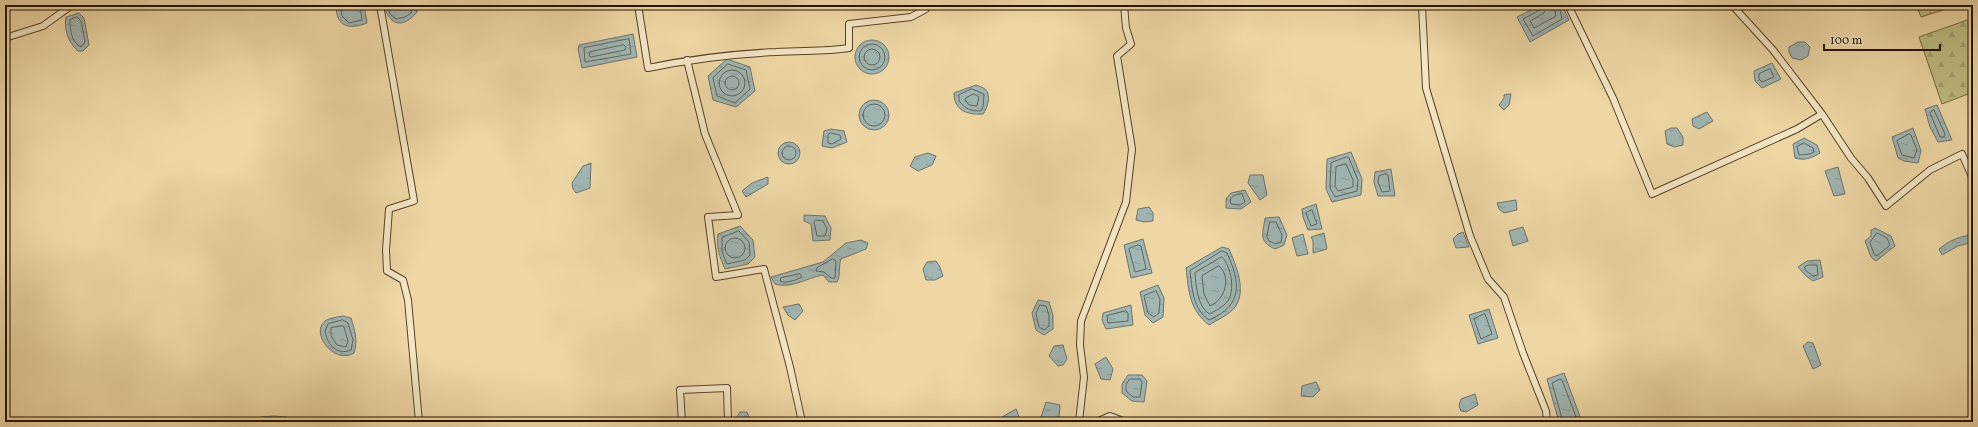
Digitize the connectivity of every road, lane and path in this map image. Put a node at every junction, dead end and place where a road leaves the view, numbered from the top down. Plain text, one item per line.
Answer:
1 (72, 5) edge
2 (380, 5) edge
3 (638, 5) edge
4 (926, 5) edge
5 (1124, 5) edge
6 (1422, 5) edge
7 (1568, 5) edge
8 (1732, 5) edge
9 (5, 38) edge
10 (687, 60) junction
11 (1822, 114) junction
12 (1973, 179) edge
13 (420, 422) edge
14 (682, 422) edge
15 (728, 422) edge
16 (802, 422) edge
17 (1079, 422) edge
18 (1096, 422) edge
19 (1126, 422) edge
20 (1547, 422) edge

1 - 9 street
2 - 13 street
3 - 10 street
4 - 10 street
5 - 17 street
6 - 20 street
7 - 11 street
8 - 11 street
10 - 16 street
11 - 12 street
14 - 15 street
18 - 19 street

